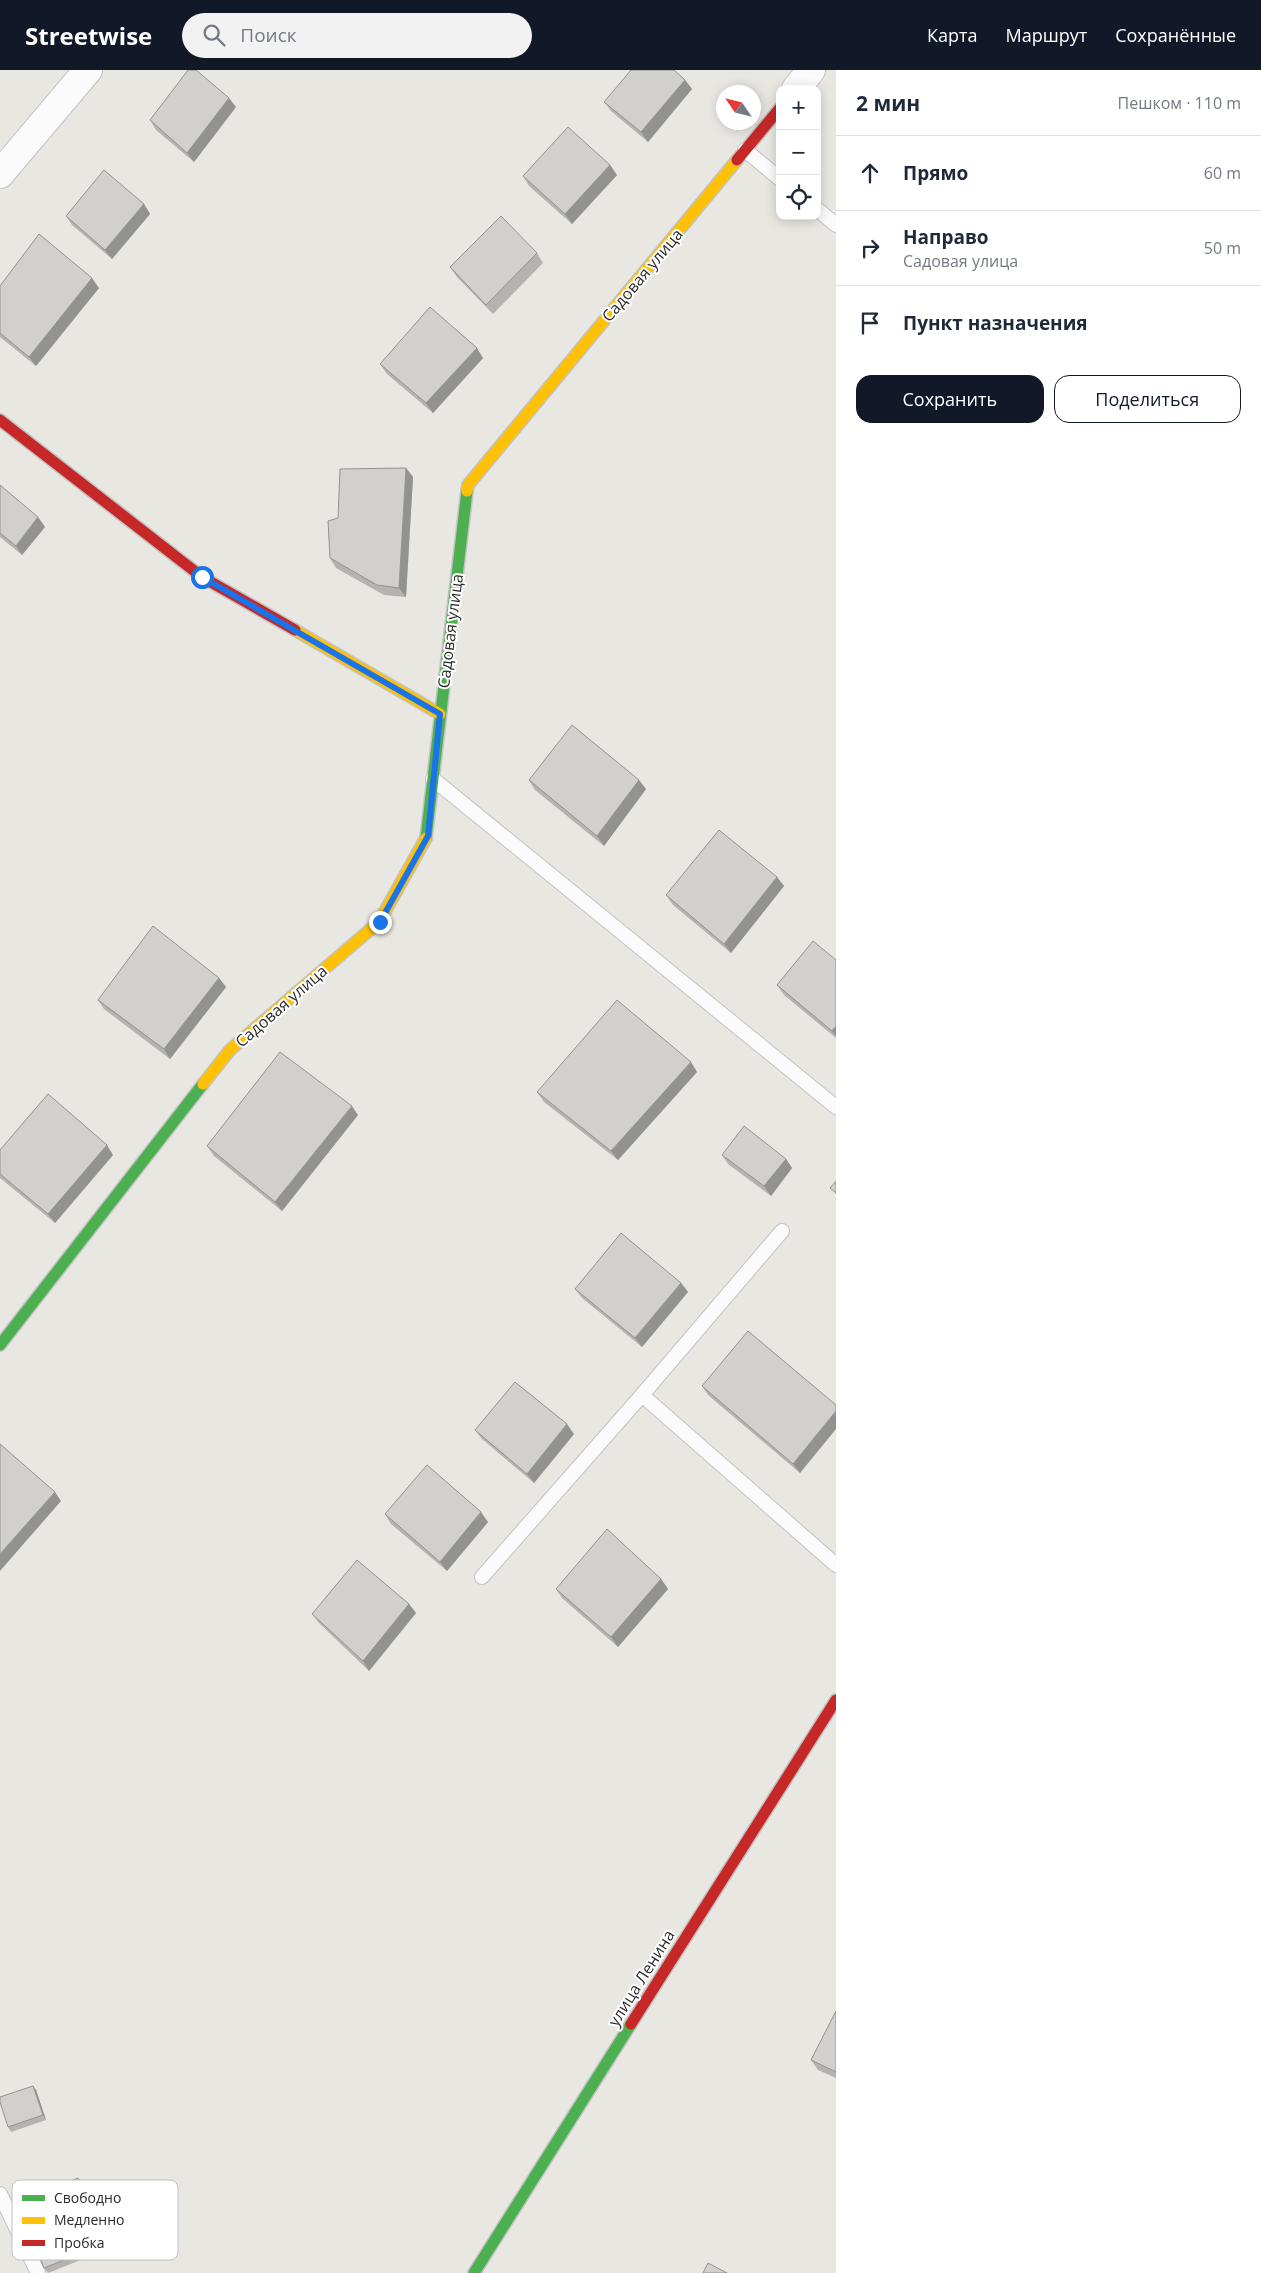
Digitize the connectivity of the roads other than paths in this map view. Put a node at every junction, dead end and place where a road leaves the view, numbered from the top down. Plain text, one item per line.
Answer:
1 (88, 70) edge
2 (811, 70) edge
3 (799, 85) edge
4 (776, 113) edge
5 (745, 150) junction
6 (0, 174) edge
7 (776, 176) edge
8 (821, 212) edge
9 (836, 224) edge
10 (0, 420) edge
11 (440, 714) junction
12 (433, 779) junction
13 (836, 1107) edge
14 (782, 1231) dead end
15 (0, 1345) edge
16 (642, 1395) junction
17 (836, 1565) edge
18 (482, 1577) dead end
19 (836, 1700) edge
20 (0, 2194) edge
21 (12, 2219) edge
22 (32, 2260) edge
23 (38, 2273) edge
24 (474, 2273) edge

1 - 6 street
2 - 3 street
4 - 5 street, Садовая улица
5 - 7 lane
5 - 11 street, Садовая улица
8 - 9 lane
10 - 11 street
11 - 12 street, Садовая улица
12 - 13 lane
12 - 15 street, Садовая улица
14 - 16 lane
16 - 17 lane
16 - 18 lane
19 - 24 street, улица Ленина
20 - 21 lane
22 - 23 lane

